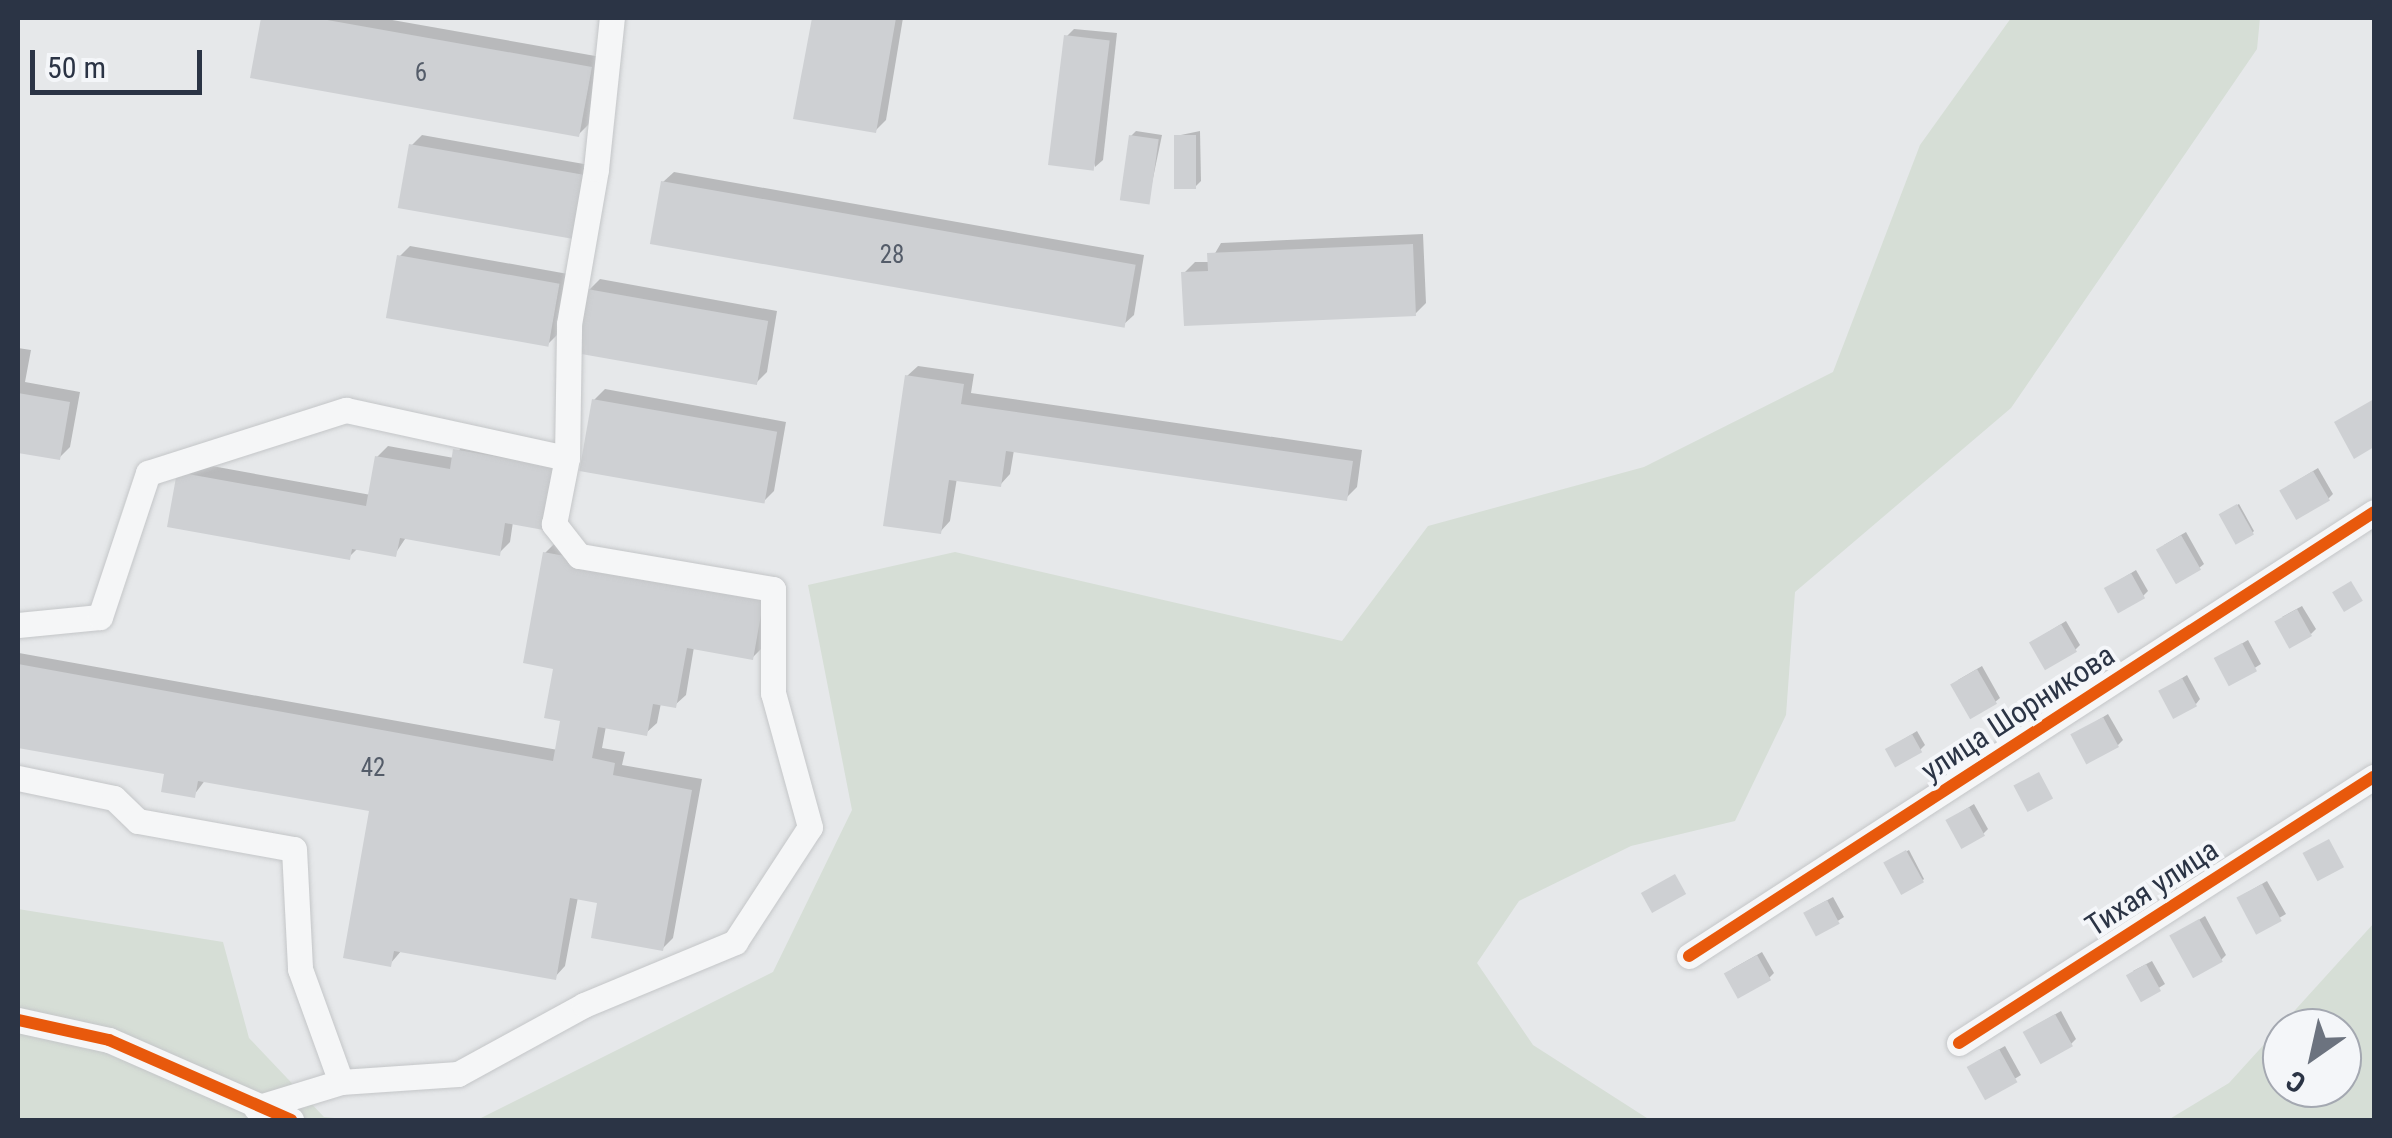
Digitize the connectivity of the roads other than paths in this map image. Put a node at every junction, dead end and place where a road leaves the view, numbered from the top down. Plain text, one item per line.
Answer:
1 (604, 19) edge
2 (566, 458) junction
3 (2374, 512) edge
4 (18, 625) edge
5 (18, 778) edge
6 (2374, 778) edge
7 (1689, 956) dead end
8 (18, 1020) edge
9 (1959, 1043) dead end
10 (341, 1082) junction
11 (256, 1108) junction
12 (291, 1120) edge

1 - 2 street
2 - 4 street
2 - 10 street
3 - 7 street, улица Шорникова
5 - 10 street
6 - 9 street, Тихая улица
8 - 11 street
10 - 11 street
11 - 12 street

